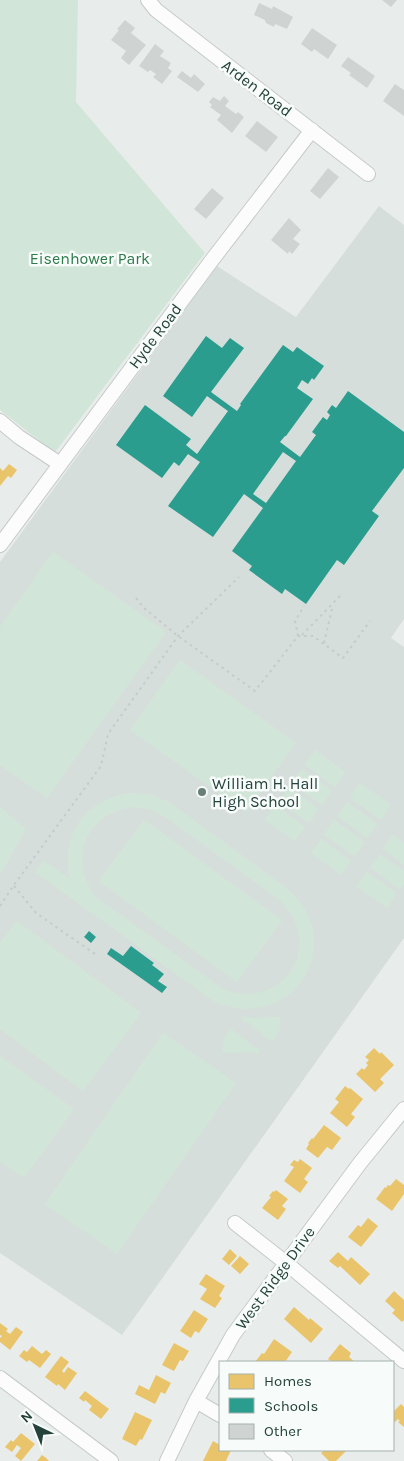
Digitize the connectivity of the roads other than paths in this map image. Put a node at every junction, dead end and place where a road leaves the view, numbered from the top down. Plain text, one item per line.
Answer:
1 (148, 0) edge
2 (312, 130) junction
3 (368, 174) dead end
4 (0, 421) edge
5 (60, 464) junction
6 (0, 545) edge
7 (404, 1109) edge
8 (236, 1223) dead end
9 (286, 1263) junction
10 (404, 1361) edge
11 (0, 1378) edge
12 (196, 1401) junction
13 (219, 1414) edge
14 (272, 1451) edge
15 (111, 1461) edge
16 (167, 1461) edge
17 (285, 1461) edge

1 - 2 street, Arden Road
2 - 3 street, Arden Road
2 - 5 street, Hyde Road
4 - 5 street
5 - 6 street, Hyde Road
7 - 9 street, West Ridge Drive
8 - 9 street
9 - 10 street
9 - 12 street, West Ridge Drive
11 - 15 street
12 - 13 street
12 - 16 street, West Ridge Drive
14 - 17 street

